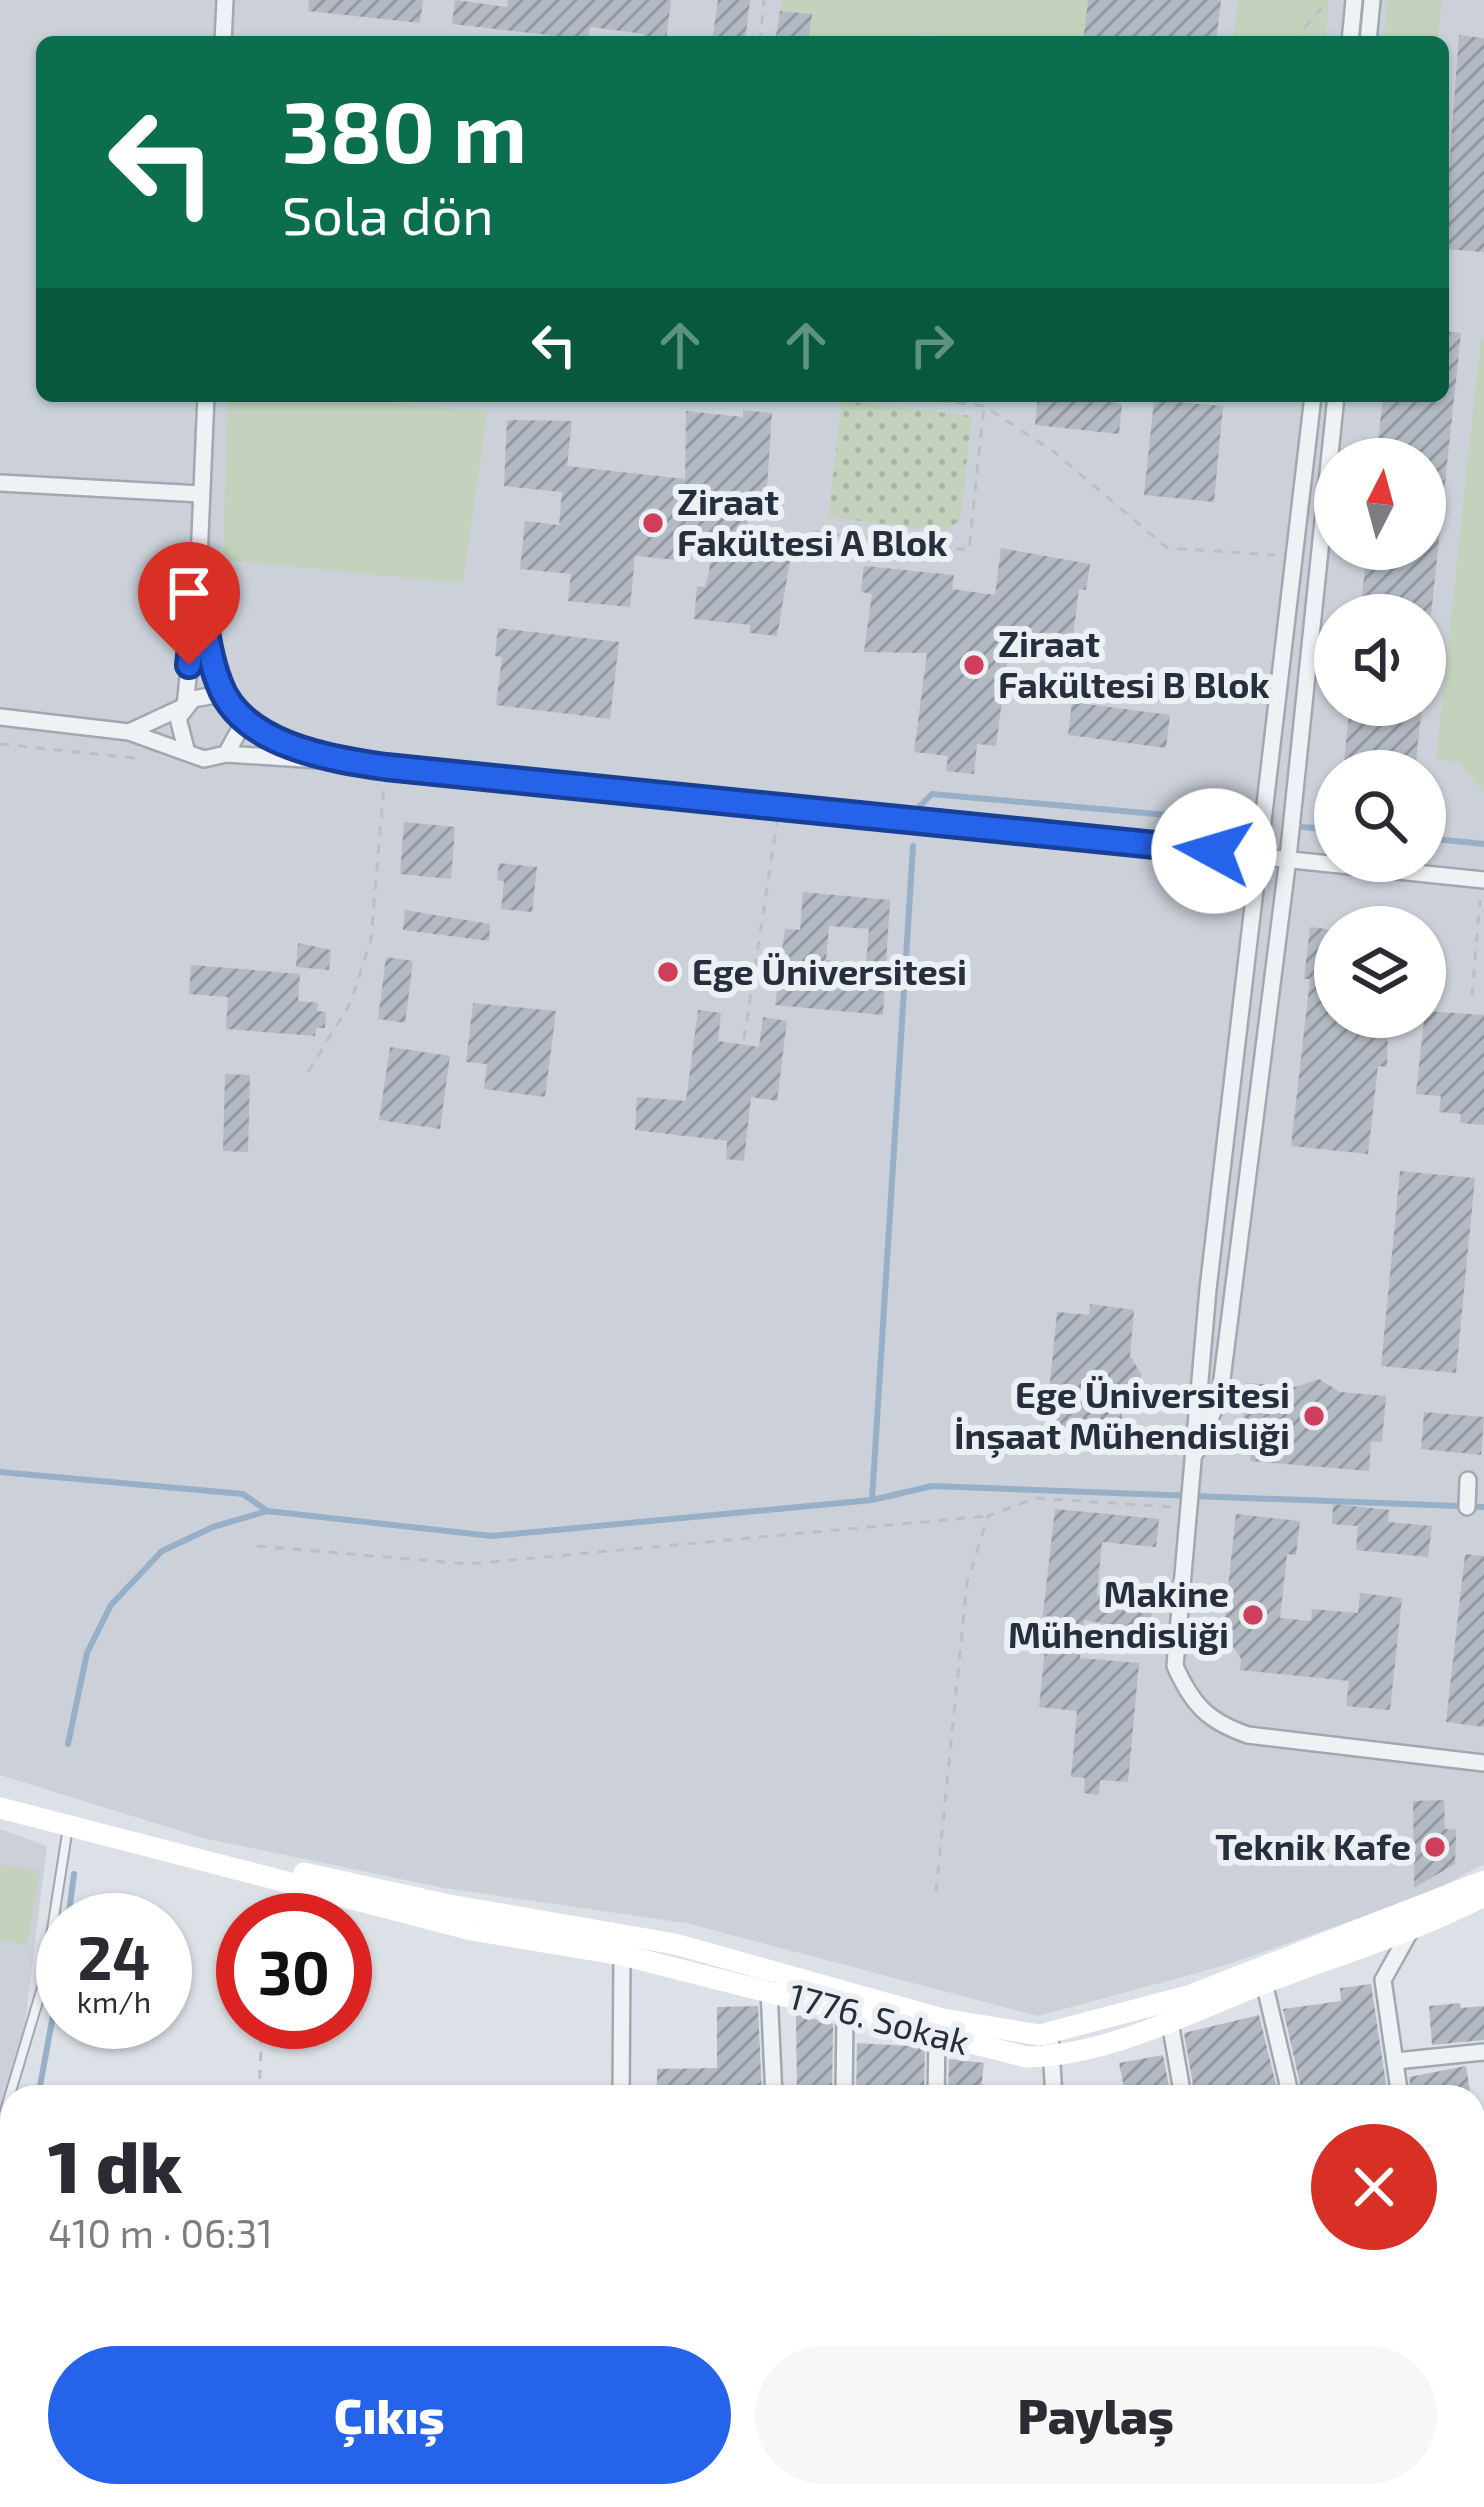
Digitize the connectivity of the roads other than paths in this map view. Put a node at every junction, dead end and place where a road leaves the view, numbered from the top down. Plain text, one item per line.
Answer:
1 (225, 0) edge
2 (1354, 0) edge
3 (1372, 0) edge
4 (223, 36) edge
5 (1351, 36) edge
6 (1369, 36) edge
7 (206, 402) edge
8 (1312, 402) edge
9 (1335, 402) edge
10 (0, 483) edge
11 (201, 494) junction
12 (198, 583) junction
13 (185, 706) junction
14 (236, 710) junction
15 (0, 717) edge
16 (129, 732) junction
17 (186, 749) junction
18 (226, 754) junction
19 (346, 761) junction
20 (1257, 855) junction
21 (1288, 858) junction
22 (1483, 880) edge
23 (1228, 1150) junction
24 (1251, 1152) junction
25 (1213, 1258) junction
26 (1237, 1262) junction
27 (1476, 1480) edge
28 (1187, 1491) junction
29 (1467, 1507) dead end
30 (1484, 1762) edge
31 (0, 1808) edge
32 (68, 1826) junction
33 (257, 1868) junction
34 (1484, 1881) edge
35 (1484, 1896) edge
36 (1414, 1922) junction
37 (622, 1955) junction
38 (1263, 1976) junction
39 (769, 1990) junction
40 (845, 2010) junction
41 (1170, 2022) junction
42 (1050, 2032) junction
43 (937, 2034) junction
44 (1484, 2052) edge
45 (1053, 2057) junction
46 (1396, 2061) junction
47 (10, 2085) edge
48 (621, 2085) edge
49 (773, 2085) edge
50 (844, 2085) edge
51 (936, 2085) edge
52 (1054, 2085) edge
53 (1182, 2085) edge
54 (1288, 2085) edge
55 (1399, 2085) edge
56 (0, 2115) edge
57 (0, 2128) edge

1 - 4 street
2 - 5 street
3 - 6 street
7 - 11 street
8 - 20 street
9 - 21 street
10 - 11 street
11 - 12 street
12 - 13 street
12 - 14 street
13 - 14 street
13 - 16 street
13 - 17 street
14 - 18 street
14 - 19 street
15 - 16 street
16 - 17 street
17 - 18 street
18 - 19 street
19 - 20 street
20 - 21 street
20 - 23 street
21 - 22 street
21 - 24 street
23 - 24 street
23 - 25 street
24 - 26 street
25 - 26 street
25 - 28 street
26 - 28 street
27 - 29 street
28 - 30 street
31 - 32 street, 1776. Sokak
32 - 33 street, 1776. Sokak
32 - 47 lane
33 - 37 street, 1776. Sokak
33 - 42 street, 1776. Sokak
34 - 36 street, 1776. Sokak
35 - 36 street, 1776. Sokak
36 - 38 street, 1776. Sokak
36 - 46 street
37 - 39 street, 1776. Sokak
37 - 48 street
38 - 41 street, 1776. Sokak
38 - 42 street, 1776. Sokak
38 - 54 street
39 - 40 street, 1776. Sokak
39 - 49 street
40 - 43 street, 1776. Sokak
40 - 50 street
41 - 45 street, 1776. Sokak
41 - 53 street
42 - 45 street
43 - 45 street, 1776. Sokak
43 - 51 street
44 - 46 street
45 - 52 street
46 - 55 street
56 - 57 lane

